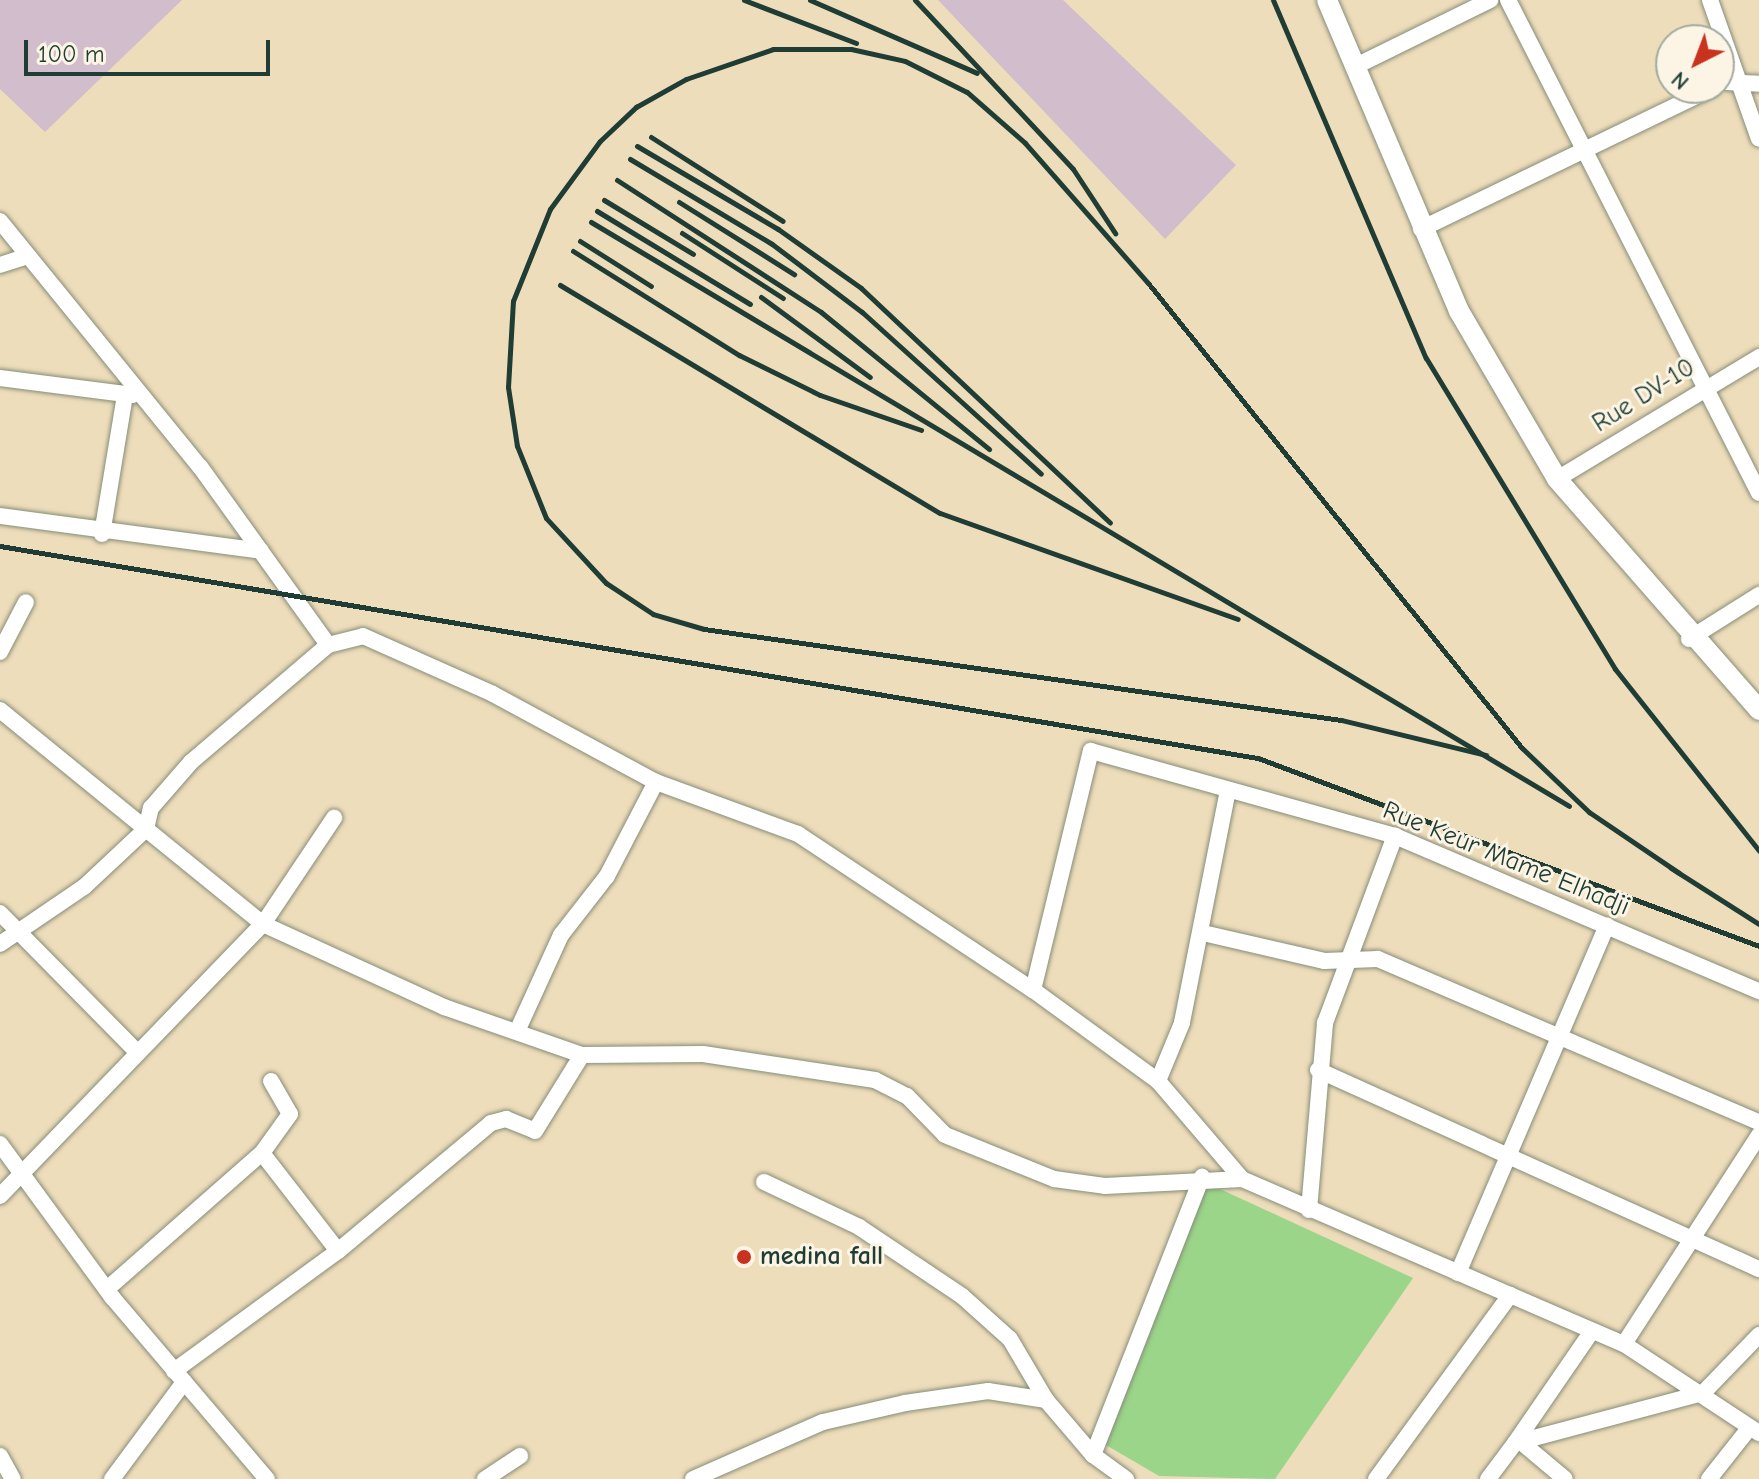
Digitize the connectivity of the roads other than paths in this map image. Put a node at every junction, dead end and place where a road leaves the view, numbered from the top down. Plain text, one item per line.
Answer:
1 (1327, 0) edge
2 (1490, 0) edge
3 (1508, 0) edge
4 (1710, 0) edge
5 (1715, 24) edge
6 (1354, 67) junction
7 (1735, 83) edge
8 (1759, 84) edge
9 (1735, 98) edge
10 (1678, 104) edge
11 (1759, 139) edge
12 (1579, 149) junction
13 (0, 221) edge
14 (1421, 229) junction
15 (27, 256) junction
16 (0, 265) edge
17 (1759, 357) edge
18 (0, 378) edge
19 (1703, 385) junction
20 (131, 395) junction
21 (1557, 479) junction
22 (1759, 493) edge
23 (0, 516) edge
24 (102, 534) junction
25 (261, 551) junction
26 (1759, 595) edge
27 (26, 602) dead end
28 (1689, 639) junction
29 (328, 645) junction
30 (0, 652) edge
31 (0, 710) edge
32 (1759, 710) edge
33 (656, 782) junction
34 (1228, 790) junction
35 (334, 818) dead end
36 (146, 829) junction
37 (1395, 836) junction
38 (0, 913) edge
39 (263, 924) junction
40 (1607, 926) junction
41 (19, 930) junction
42 (1203, 933) junction
43 (0, 944) edge
44 (1344, 962) junction
45 (1033, 990) junction
46 (1759, 991) edge
47 (519, 1027) junction
48 (1560, 1035) junction
49 (137, 1052) junction
50 (582, 1055) junction
51 (1318, 1070) junction
52 (271, 1081) dead end
53 (1158, 1081) junction
54 (1759, 1122) edge
55 (1759, 1135) edge
56 (0, 1144) edge
57 (1510, 1152) junction
58 (262, 1153) junction
59 (22, 1172) junction
60 (1202, 1177) junction
61 (1242, 1179) junction
62 (764, 1182) dead end
63 (0, 1196) edge
64 (1309, 1210) junction
65 (1697, 1237) junction
66 (338, 1251) junction
67 (1759, 1269) edge
68 (1458, 1273) junction
69 (107, 1289) junction
70 (1510, 1295) junction
71 (1590, 1334) junction
72 (1759, 1335) edge
73 (1624, 1344) junction
74 (179, 1377) junction
75 (1703, 1393) junction
76 (1046, 1400) junction
77 (1755, 1430) edge
78 (1518, 1442) junction
79 (1093, 1455) junction
80 (0, 1456) edge
81 (520, 1456) dead end
82 (13, 1479) edge
83 (112, 1479) edge
84 (267, 1479) edge
85 (485, 1479) edge
86 (693, 1479) edge
87 (1126, 1479) edge
88 (1376, 1479) edge
89 (1488, 1479) edge
90 (1565, 1479) edge
91 (1709, 1479) edge

1 - 6 street
2 - 6 street
3 - 12 street
4 - 5 street
6 - 14 street
7 - 8 street
9 - 11 street
10 - 12 street
12 - 14 street
12 - 19 street
13 - 15 street
14 - 21 street
15 - 16 street
15 - 20 street
17 - 19 street, Rue DV-10
18 - 20 street
19 - 21 street, Rue DV-10
19 - 22 street
20 - 24 street
20 - 25 street
21 - 28 street
23 - 24 street
24 - 25 street
25 - 29 street
26 - 28 street
27 - 30 street
28 - 32 street
29 - 33 street
29 - 36 street
31 - 36 street
33 - 45 street
33 - 47 street
34 - 37 street, Rue Keur Mame Elhadji
34 - 42 street
34 - 45 street, Rue Keur Mame Elhadji
35 - 39 street
36 - 39 street
36 - 41 street
37 - 40 street, Rue Keur Mame Elhadji
37 - 44 street
38 - 41 street
39 - 47 street
39 - 49 street
40 - 46 street, Rue Keur Mame Elhadji
40 - 48 street
41 - 43 street
41 - 49 street
42 - 44 street
42 - 53 street
44 - 48 street
44 - 51 street
45 - 53 street
47 - 50 street
48 - 54 street
48 - 57 street
49 - 59 street
50 - 60 street
50 - 66 street
51 - 57 street
51 - 64 street
52 - 58 street
53 - 61 street
55 - 65 street
56 - 59 street
57 - 65 street
57 - 68 street
58 - 66 street
58 - 69 street
59 - 63 street
59 - 69 street
60 - 61 street
60 - 79 street
61 - 64 street
62 - 76 street
64 - 68 street
65 - 67 street
65 - 73 street
66 - 74 street
68 - 70 street
69 - 74 street
70 - 71 street
70 - 88 street
71 - 73 street
71 - 78 street
72 - 75 street
73 - 75 street
74 - 83 street
74 - 84 street
75 - 77 street
75 - 78 street
76 - 79 street
76 - 86 street
77 - 91 street
78 - 89 street
78 - 90 street
79 - 87 street
80 - 82 street
81 - 85 street

